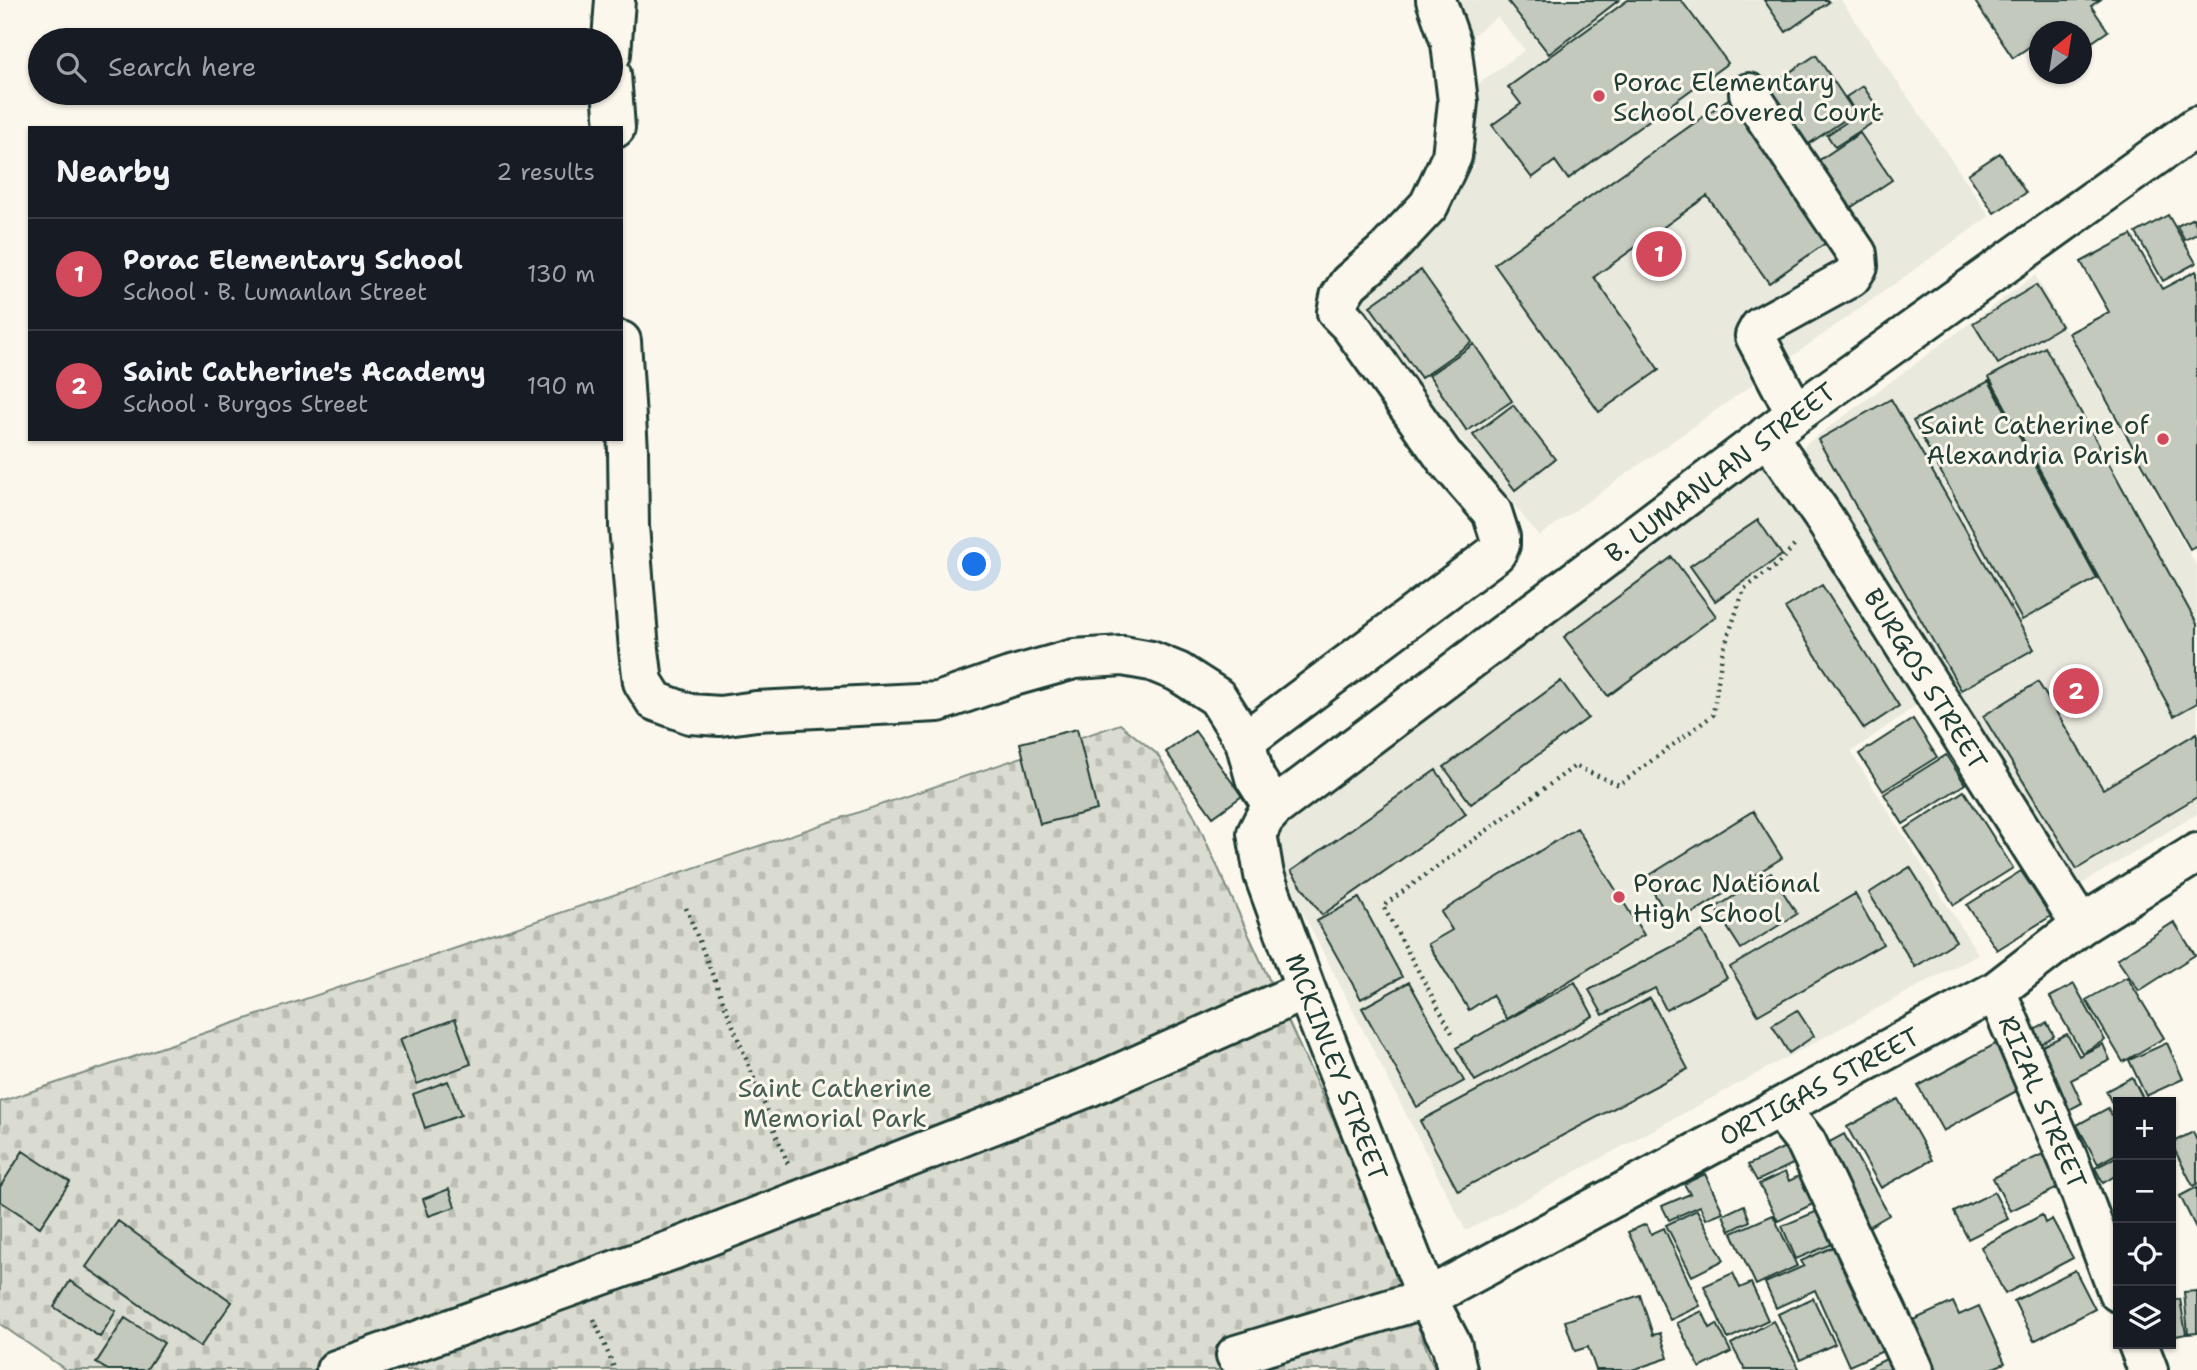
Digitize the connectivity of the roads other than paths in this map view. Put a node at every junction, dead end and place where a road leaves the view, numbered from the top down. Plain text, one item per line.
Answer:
1 (615, 0) edge
2 (1436, 0) edge
3 (613, 28) edge
4 (1749, 93) dead end
5 (613, 105) edge
6 (615, 126) edge
7 (2197, 126) edge
8 (623, 372) edge
9 (1782, 424) junction
10 (1245, 741) junction
11 (1265, 820) junction
12 (2197, 853) edge
13 (2081, 925) junction
14 (1306, 990) junction
15 (1996, 991) junction
16 (1779, 1108) junction
17 (2116, 1286) edge
18 (1427, 1298) junction
19 (2140, 1349) edge
20 (1236, 1355) dead end
21 (336, 1370) edge
22 (1457, 1370) edge
23 (1914, 1370) edge
24 (2148, 1370) edge

1 - 3 street
2 - 10 street
4 - 9 street, BURGOS STREET
5 - 6 street
7 - 9 street, B. LUMANLAN STREET
8 - 10 street
9 - 11 street, B. LUMANLAN STREET
9 - 13 street, BURGOS STREET
10 - 11 street
11 - 14 street, MCKINLEY STREET
12 - 13 street, ORTIGAS STREET
13 - 15 street, ORTIGAS STREET
14 - 18 street, MCKINLEY STREET
14 - 21 street
15 - 16 street, ORTIGAS STREET
15 - 17 street, RIZAL STREET
16 - 18 street, ORTIGAS STREET
16 - 23 street
18 - 20 street, ORTIGAS STREET
18 - 22 street, MCKINLEY STREET
19 - 24 street

